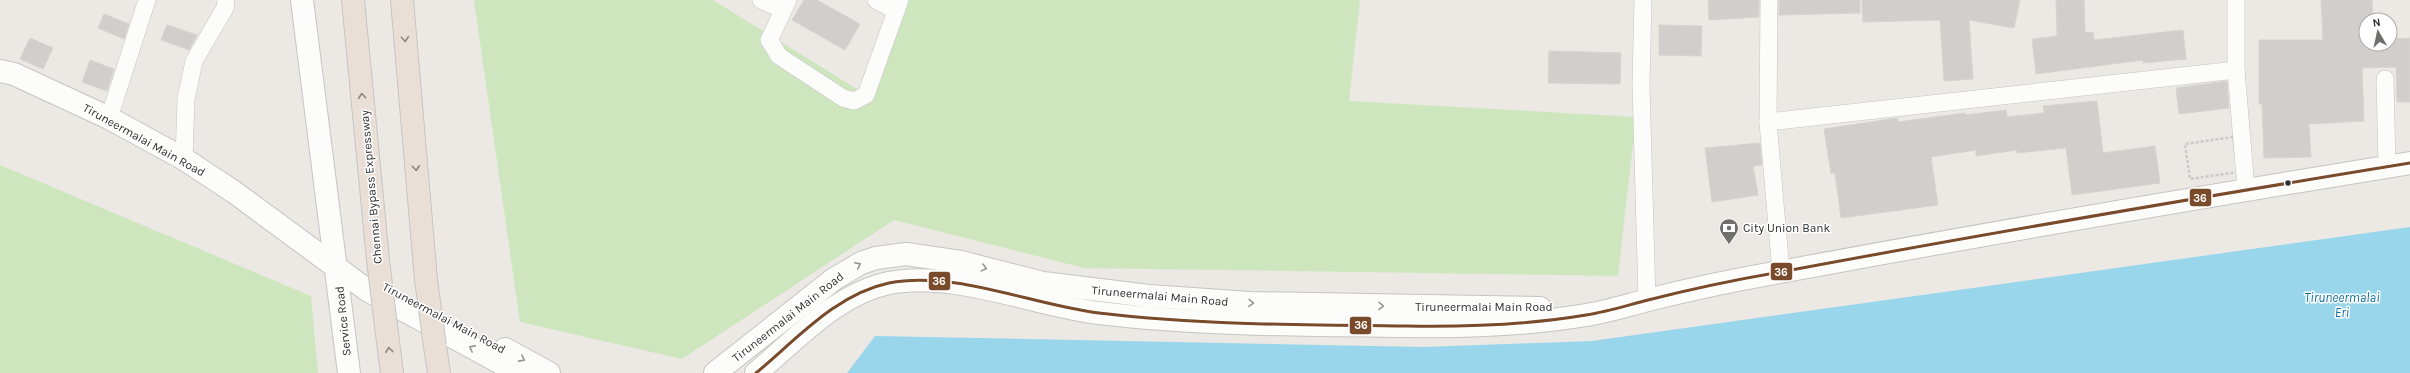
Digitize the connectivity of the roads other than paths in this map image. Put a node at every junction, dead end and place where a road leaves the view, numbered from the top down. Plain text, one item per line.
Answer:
1 (147, 0) edge
2 (226, 0) edge
3 (302, 0) edge
4 (353, 0) edge
5 (402, 0) edge
6 (761, 0) edge
7 (876, 0) edge
8 (1643, 0) edge
9 (1769, 0) edge
10 (2236, 0) edge
11 (786, 5) edge
12 (898, 5) edge
13 (2236, 70) junction
14 (0, 71) edge
15 (2385, 79) dead end
16 (109, 118) junction
17 (1768, 122) junction
18 (184, 159) junction
19 (2410, 162) edge
20 (2387, 166) junction
21 (2246, 189) junction
22 (337, 268) junction
23 (1781, 272) junction
24 (1647, 300) junction
25 (349, 373) edge
26 (392, 373) edge
27 (439, 373) edge
28 (519, 373) edge
29 (549, 373) edge
30 (716, 373) edge
31 (756, 373) edge

1 - 16 street
2 - 18 street
3 - 22 main road, Service Road
26 -> 4 highway, Chennai Bypass Expressway, bridge
5 -> 27 highway, bridge
6 - 11 street
7 - 12 street
8 - 24 street
9 - 17 street
10 - 13 street
11 - 12 street
13 - 17 street
13 - 21 street
14 - 16 main road, Tiruneermalai Main Road
15 - 20 street
16 - 18 main road, Tiruneermalai Main Road
17 - 23 street
18 - 22 main road, Tiruneermalai Main Road
19 - 20 main road, Tiruneermalai Main Road
20 - 21 main road, Tiruneermalai Main Road
21 - 23 main road, Tiruneermalai Main Road
22 - 25 main road, Service Road
28 -> 22 main road, Tiruneermalai Main Road
22 -> 29 main road, Tiruneermalai Main Road
23 - 24 main road, Tiruneermalai Main Road
30 -> 24 main road, Tiruneermalai Main Road
24 - 31 main road, Tiruneermalai Main Road

